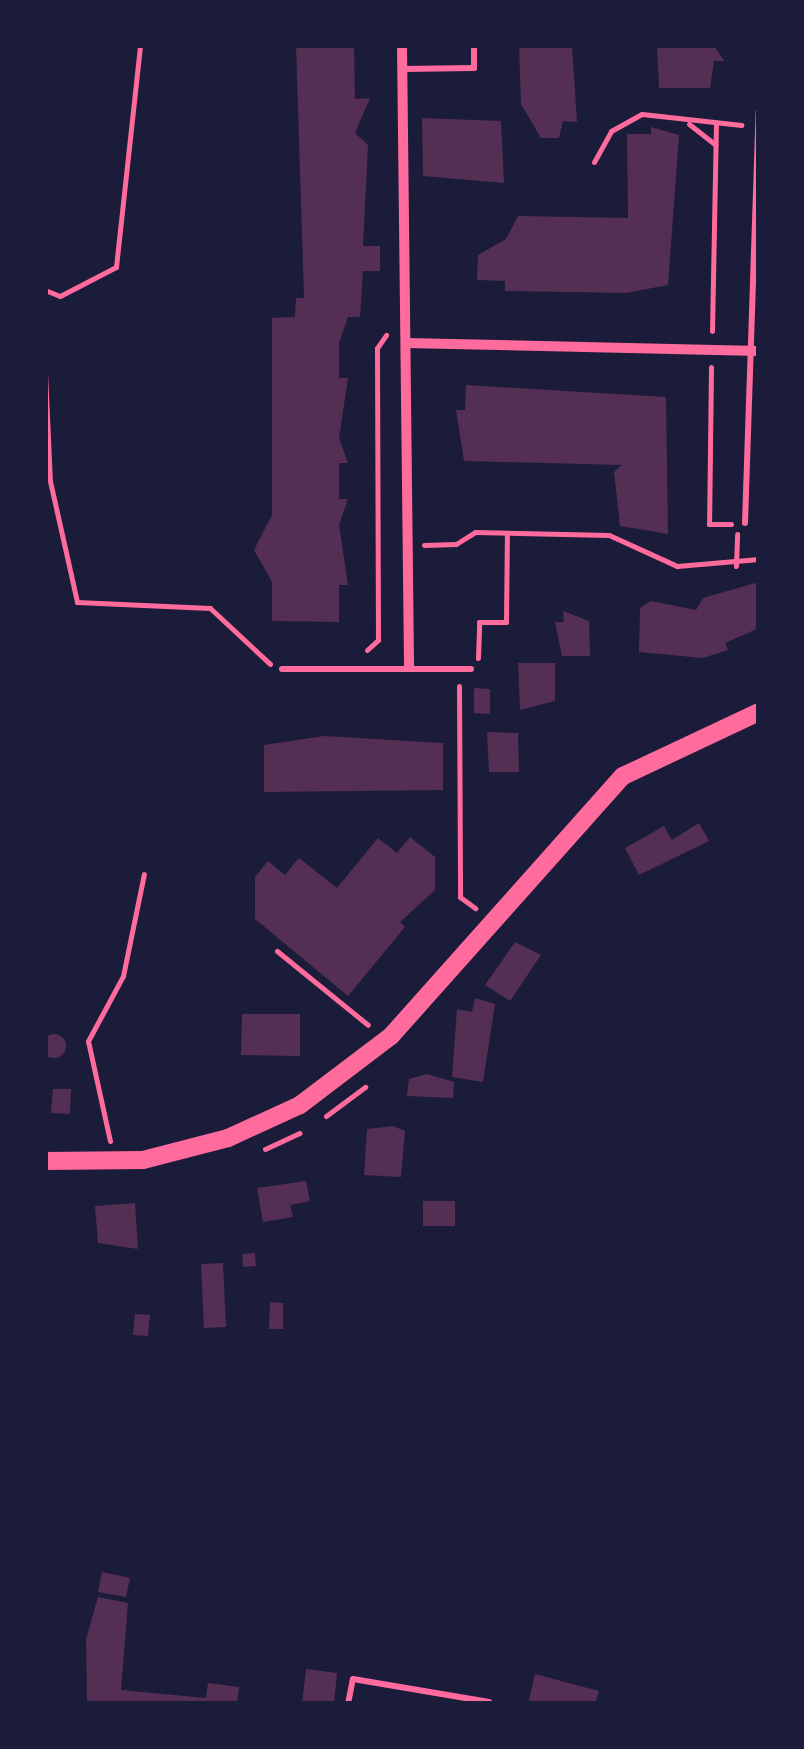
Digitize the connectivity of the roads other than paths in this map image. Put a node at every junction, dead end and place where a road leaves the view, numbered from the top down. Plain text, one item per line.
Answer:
1 (402, 45) edge
2 (474, 45) edge
3 (402, 69) junction
4 (759, 112) edge
5 (406, 343) junction
6 (754, 350) edge
7 (745, 523) road end
8 (409, 666) junction
9 (282, 669) road end
10 (471, 669) dead end
11 (759, 712) edge
12 (45, 1161) edge
13 (489, 1702) edge
14 (348, 1704) edge

1 - 3 street
2 - 3 lane
3 - 5 street
4 - 6 lane
5 - 6 street
5 - 8 street
6 - 7 lane
8 - 9 lane
8 - 10 lane
11 - 12 street
13 - 14 lane

